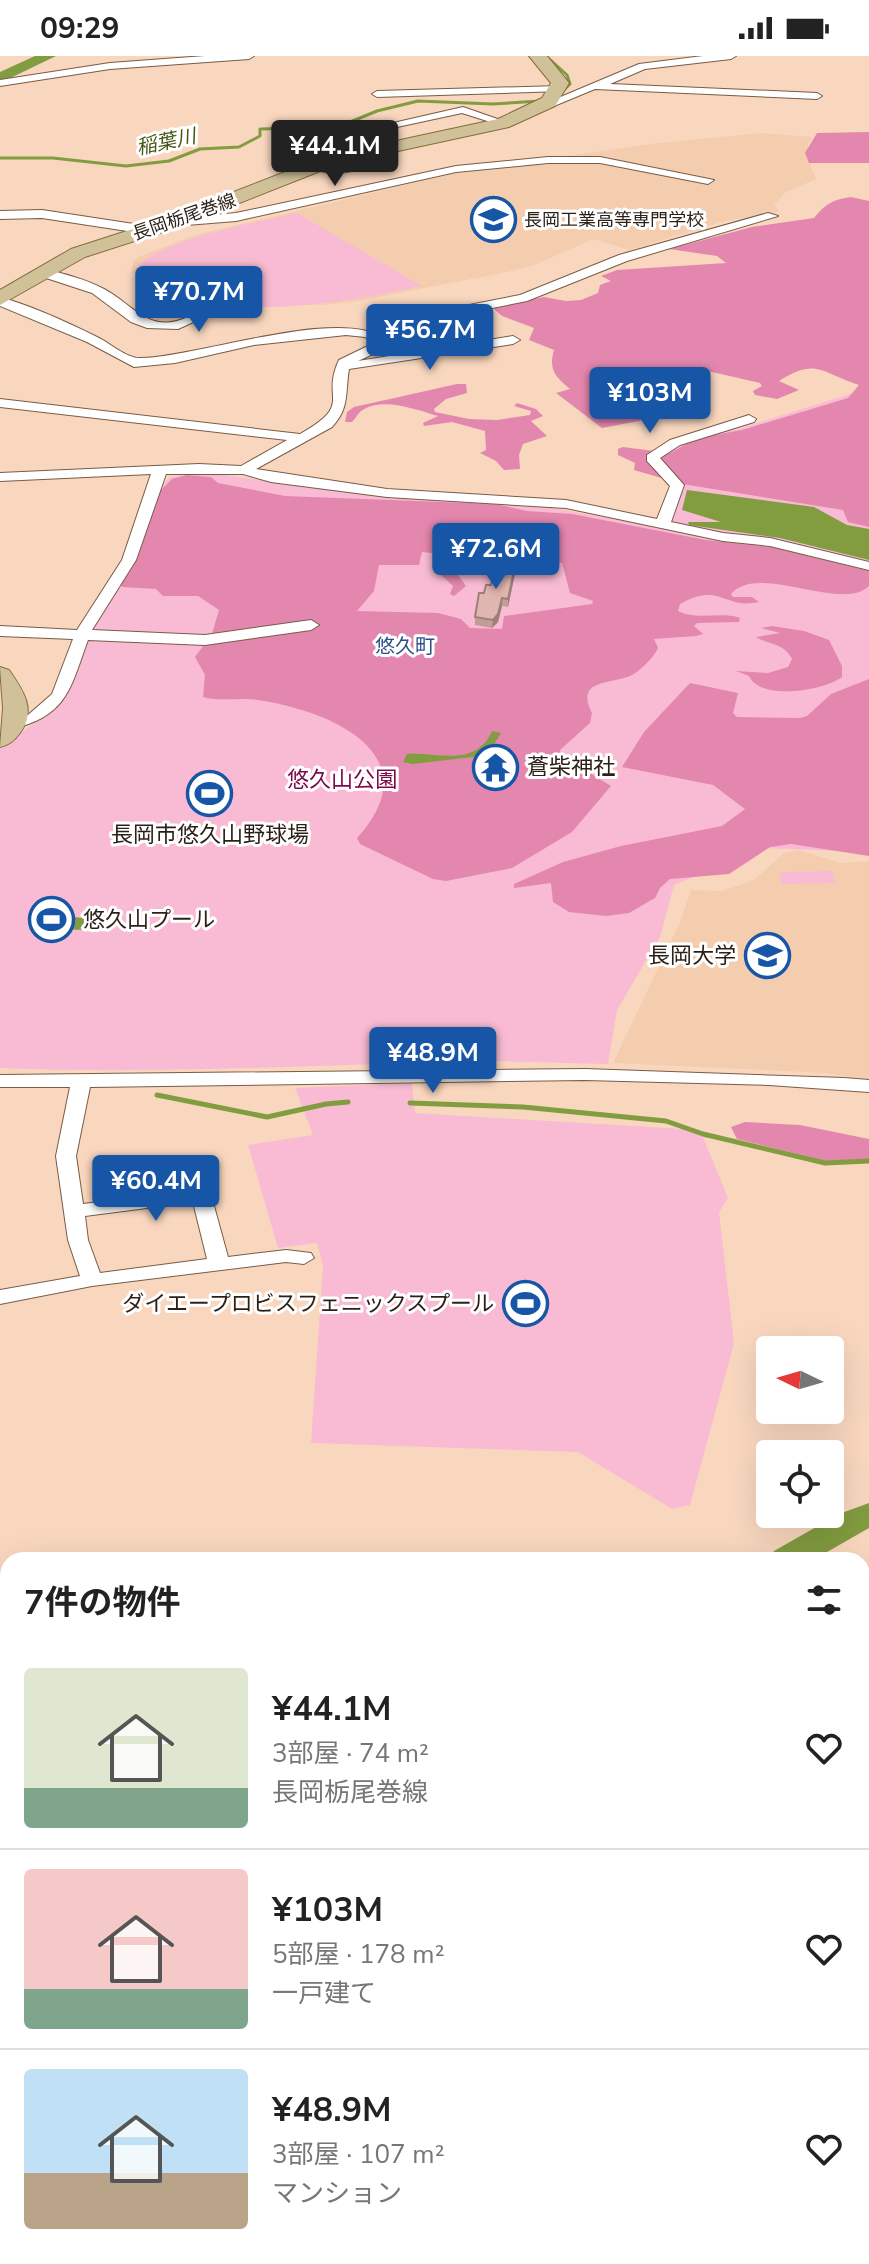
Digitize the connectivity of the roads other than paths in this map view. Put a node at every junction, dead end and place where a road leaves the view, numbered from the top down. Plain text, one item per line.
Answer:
1 (249, 56) edge
2 (538, 56) edge
3 (731, 56) edge
4 (0, 83) edge
5 (592, 86) junction
6 (377, 94) dead end
7 (817, 96) dead end
8 (549, 99) junction
9 (445, 103) dead end
10 (463, 110) junction
11 (503, 123) junction
12 (391, 146) junction
13 (316, 167) junction
14 (358, 169) dead end
15 (708, 180) dead end
16 (0, 215) edge
17 (772, 216) dead end
18 (174, 222) junction
19 (147, 230) junction
20 (44, 273) junction
21 (0, 300) edge
22 (183, 307) dead end
23 (513, 340) dead end
24 (383, 344) junction
25 (342, 368) junction
26 (0, 403) edge
27 (749, 419) dead end
28 (302, 438) junction
29 (160, 470) junction
30 (244, 470) junction
31 (0, 477) edge
32 (663, 523) junction
33 (869, 566) edge
34 (311, 625) dead end
35 (0, 631) edge
36 (82, 635) junction
37 (0, 675) edge
38 (7, 731) edge
39 (0, 1081) edge
40 (81, 1082) junction
41 (869, 1086) edge
42 (73, 1211) junction
43 (304, 1258) dead end
44 (219, 1264) junction
45 (92, 1280) junction
46 (0, 1297) edge

1 - 4 street
2 - 8 main road
3 - 5 street
5 - 7 street
5 - 8 street
6 - 8 street
8 - 11 main road, 長岡栃尾巻線
9 - 10 street
10 - 11 street
10 - 12 street
11 - 12 main road, 長岡栃尾巻線
12 - 13 main road, 長岡栃尾巻線
13 - 14 street
13 - 18 main road, 長岡栃尾巻線
15 - 18 street
16 - 19 street
17 - 24 street
18 - 19 main road, 長岡栃尾巻線
19 - 20 main road, 長岡栃尾巻線
20 - 21 main road, 長岡栃尾巻線
20 - 22 street
21 - 24 street
23 - 25 street
24 - 25 street
25 - 28 street
26 - 28 street
27 - 32 street
28 - 30 street
29 - 30 street
29 - 31 street
29 - 36 street
30 - 32 street
32 - 33 street
34 - 36 street
35 - 36 street
36 - 38 street
37 - 38 main road
39 - 40 street
40 - 41 street
40 - 42 street
42 - 44 street
42 - 45 street
43 - 44 street
44 - 45 street
45 - 46 street

